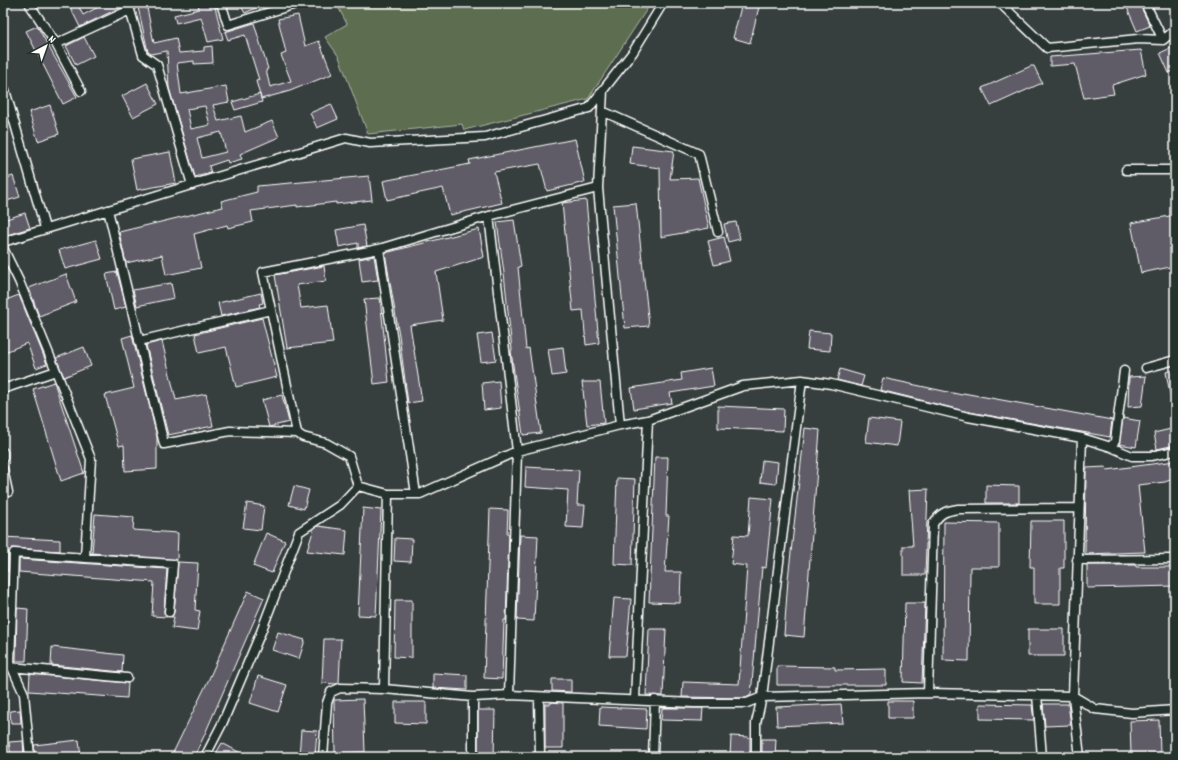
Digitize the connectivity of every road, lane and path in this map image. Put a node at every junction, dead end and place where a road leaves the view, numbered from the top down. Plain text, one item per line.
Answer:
1 (221, 3) edge
2 (299, 3) edge
3 (663, 3) edge
4 (1000, 3) edge
5 (1145, 3) edge
6 (30, 6) dead end
7 (130, 6) edge
8 (1175, 30) edge
9 (1163, 40) junction
10 (56, 44) junction
11 (603, 90) junction
12 (3, 91) edge
13 (81, 91) dead end
14 (602, 111) junction
15 (1126, 170) dead end
16 (1175, 170) edge
17 (192, 185) junction
18 (598, 188) junction
19 (108, 210) junction
20 (489, 216) junction
21 (45, 228) junction
22 (718, 232) dead end
23 (3, 242) edge
24 (3, 248) edge
25 (379, 249) junction
26 (271, 310) junction
27 (139, 341) junction
28 (1175, 360) edge
29 (1146, 368) dead end
30 (56, 371) junction
31 (1124, 371) dead end
32 (802, 380) junction
33 (3, 389) edge
34 (648, 420) junction
35 (620, 426) junction
36 (297, 433) junction
37 (1082, 438) junction
38 (1111, 446) junction
39 (517, 451) junction
40 (1175, 451) edge
41 (3, 452) edge
42 (3, 458) edge
43 (3, 469) edge
44 (358, 486) junction
45 (8, 492) dead end
46 (388, 494) junction
47 (416, 494) junction
48 (1079, 508) junction
49 (85, 558) junction
50 (1175, 559) edge
51 (1077, 560) junction
52 (169, 612) dead end
53 (11, 667) junction
54 (127, 678) dead end
55 (384, 689) junction
56 (928, 693) junction
57 (509, 695) junction
58 (1037, 695) junction
59 (1073, 696) junction
60 (473, 697) junction
61 (539, 697) junction
62 (762, 697) junction
63 (636, 699) junction
64 (655, 700) junction
65 (1175, 710) edge
66 (30, 757) edge
67 (205, 757) edge
68 (323, 757) edge
69 (473, 757) edge
70 (540, 757) edge
71 (653, 757) edge
72 (756, 757) edge
73 (1042, 757) edge
74 (1080, 757) edge

1 - 2 street
3 - 11 street
4 - 9 street
5 - 9 street
6 - 10 street
7 - 10 street
7 - 17 street
8 - 9 street
10 - 13 street
11 - 14 street
11 - 17 street
12 - 21 street
14 - 18 street
14 - 22 street
15 - 16 street
17 - 19 street
18 - 20 street
18 - 35 street
19 - 21 street
19 - 27 street
20 - 25 street
20 - 39 street
21 - 23 street
24 - 30 street
25 - 26 street
25 - 47 street
26 - 27 street
26 - 36 street
27 - 36 street
28 - 29 street
30 - 33 street
30 - 49 street
31 - 38 street
32 - 34 street
32 - 37 street
32 - 62 street
34 - 35 street
34 - 63 street
35 - 39 street
36 - 44 street
37 - 38 street
37 - 48 street
38 - 40 street
39 - 47 street
39 - 57 street
41 - 42 street
43 - 45 street
44 - 46 street
44 - 67 street
46 - 47 street
46 - 55 street
48 - 51 street
48 - 56 street
49 - 52 street
49 - 53 street
50 - 51 street
51 - 59 street
53 - 54 street
53 - 66 street
55 - 60 street
55 - 68 street
56 - 58 street
56 - 62 street
57 - 60 street
57 - 61 street
58 - 59 street
58 - 73 street
59 - 65 street
59 - 74 street
60 - 69 street
61 - 63 street
61 - 70 street
62 - 64 street
62 - 72 street
63 - 64 street
64 - 71 street

